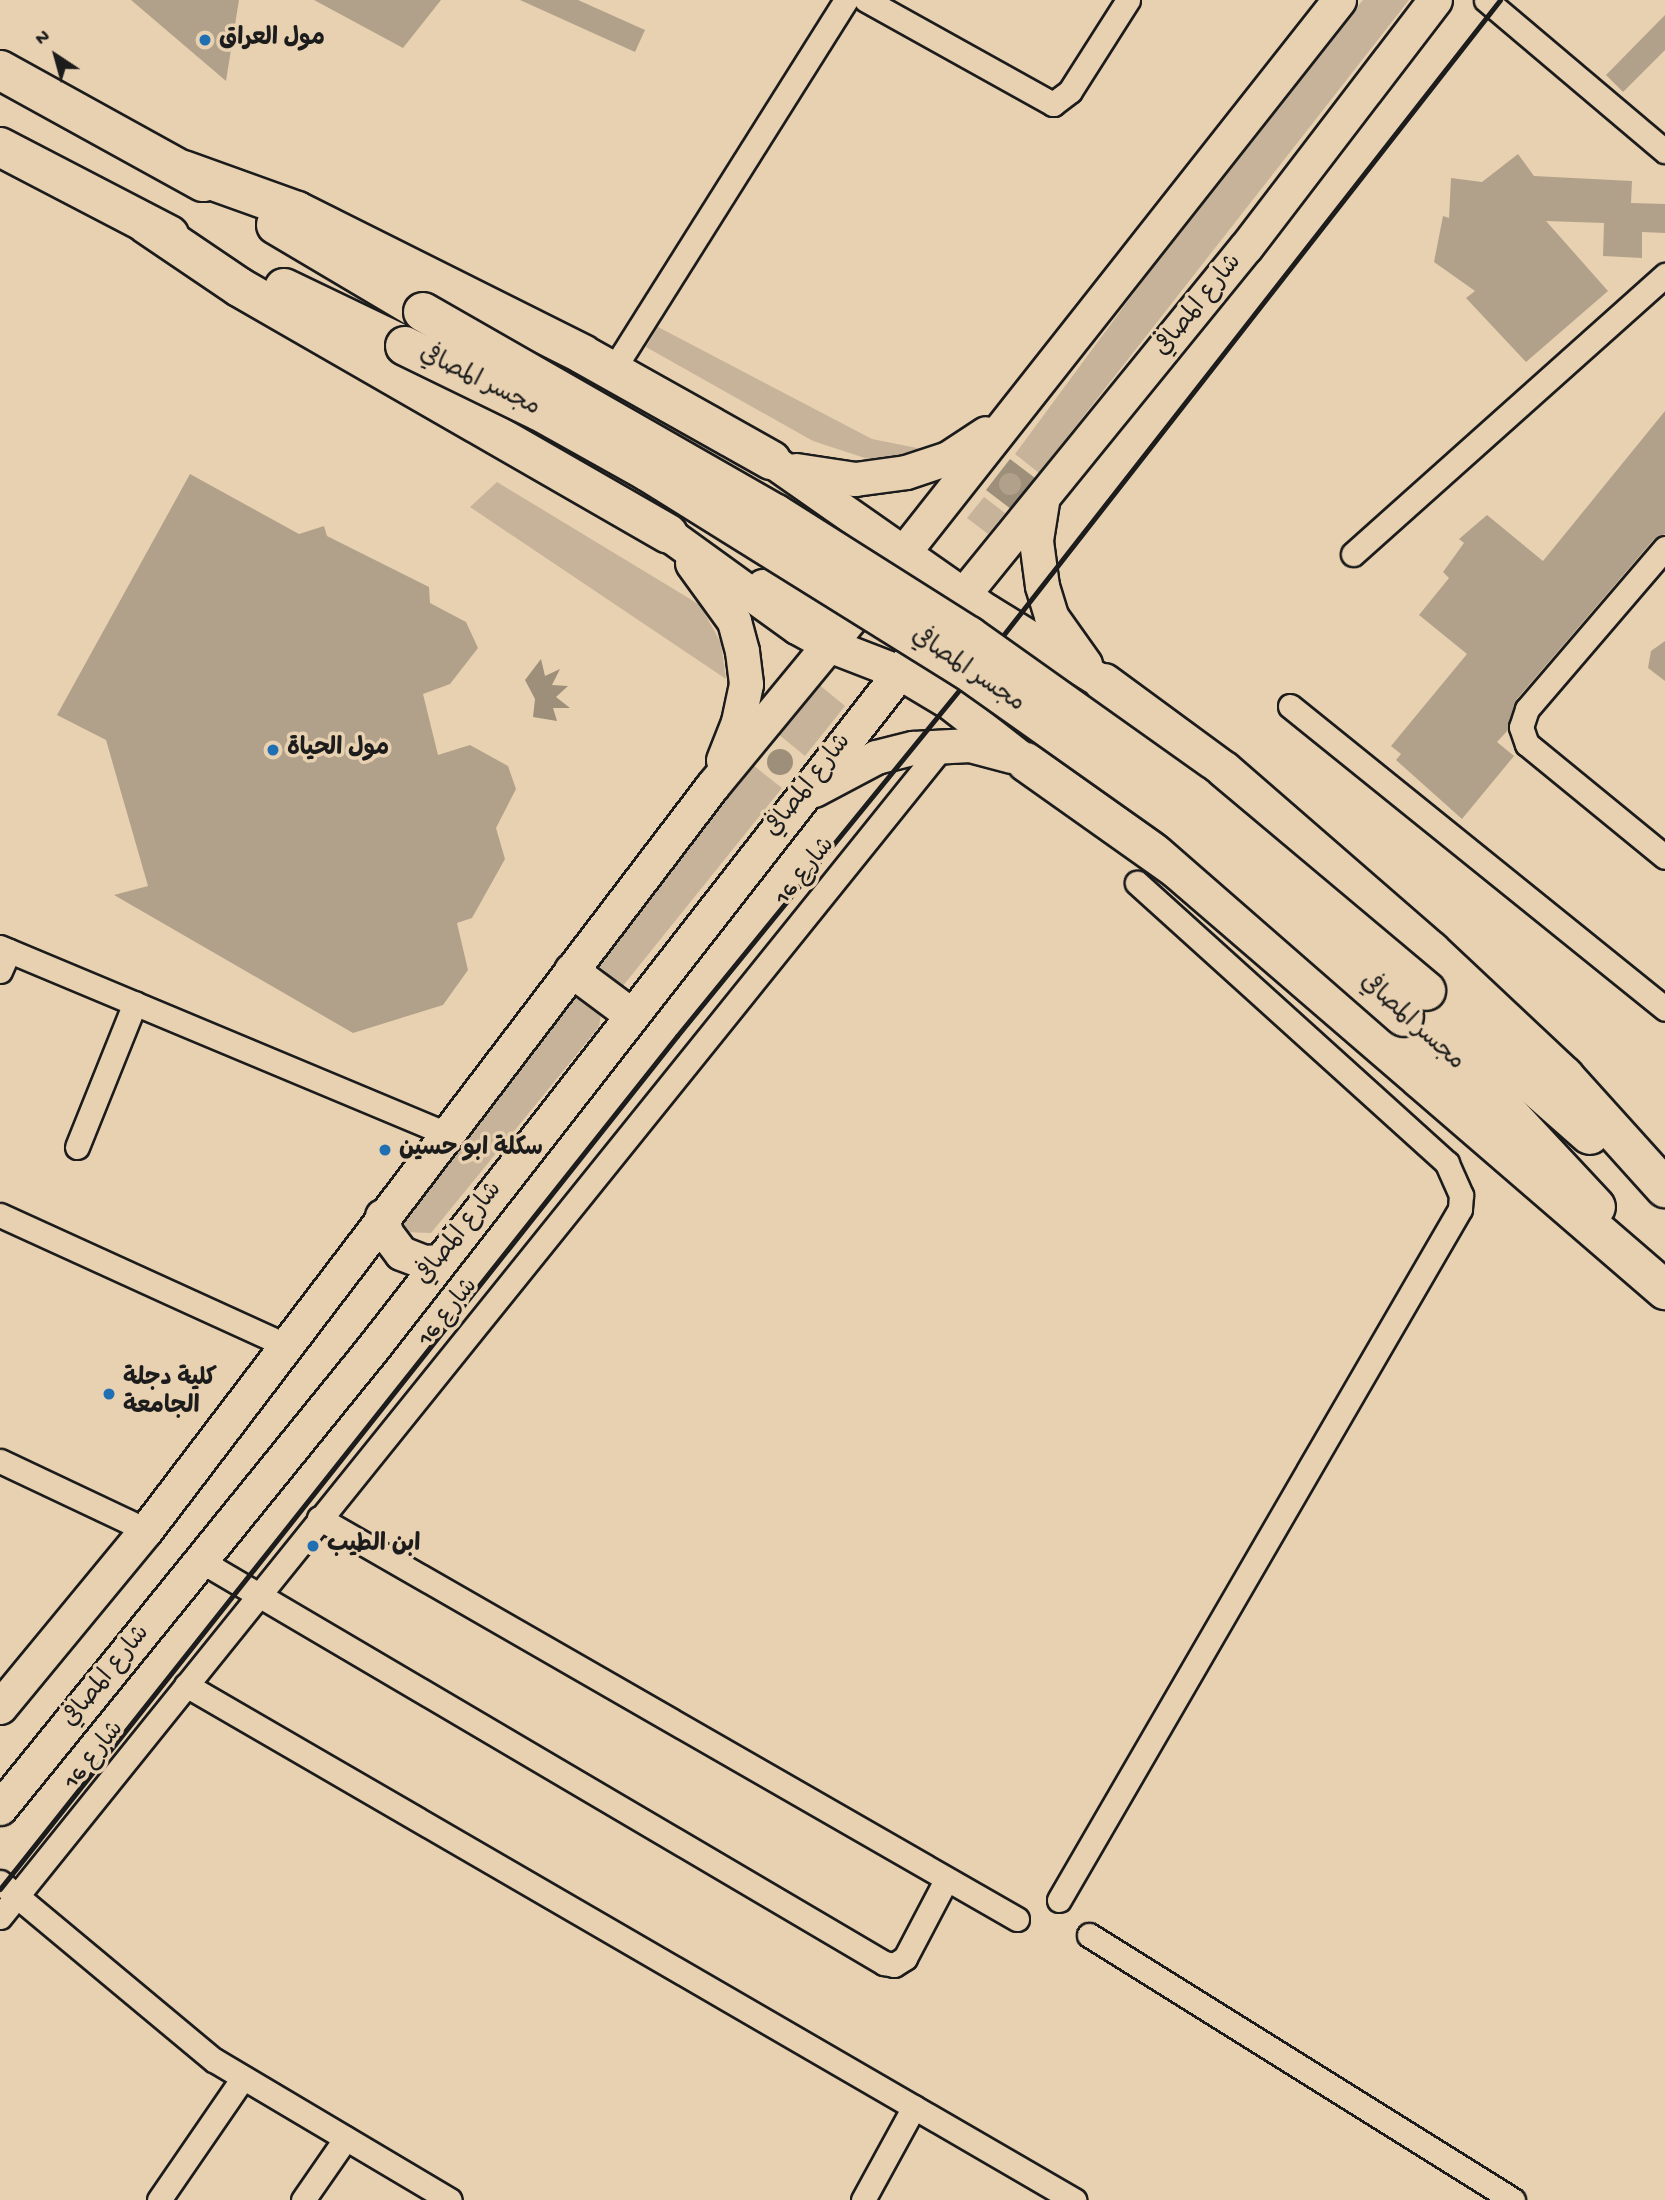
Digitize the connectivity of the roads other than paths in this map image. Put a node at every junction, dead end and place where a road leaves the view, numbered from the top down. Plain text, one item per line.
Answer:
1 (846, 0) edge
2 (866, 0) edge
3 (1128, 0) edge
4 (1339, 0) edge
5 (1435, 0) edge
6 (1486, 0) edge
7 (0, 70) edge
8 (0, 147) edge
9 (1665, 151) edge
10 (183, 170) junction
11 (146, 224) junction
12 (1665, 275) edge
13 (613, 370) junction
14 (1022, 397) junction
15 (771, 460) junction
16 (803, 481) junction
17 (1042, 502) junction
18 (817, 521) dead end
19 (668, 534) junction
20 (1665, 548) edge
21 (1353, 554) dead end
22 (899, 559) junction
23 (718, 564) junction
24 (787, 573) dead end
25 (954, 600) junction
26 (829, 645) junction
27 (907, 663) junction
28 (1044, 668) dead end
29 (1093, 676) junction
30 (1290, 706) dead end
31 (1002, 713) dead end
32 (943, 746) junction
33 (1017, 755) junction
34 (713, 785) junction
35 (795, 804) junction
36 (1665, 857) edge
37 (1137, 883) dead end
38 (3, 956) edge
39 (571, 970) junction
40 (135, 1003) junction
41 (1415, 1004) junction
42 (1665, 1009) edge
43 (630, 1014) junction
44 (445, 1133) junction
45 (77, 1147) dead end
46 (1665, 1188) edge
47 (1665, 1201) edge
48 (0, 1215) edge
49 (382, 1216) junction
50 (355, 1252) junction
51 (439, 1261) junction
52 (1665, 1290) edge
53 (408, 1301) junction
54 (284, 1344) junction
55 (0, 1461) edge
56 (319, 1518) junction
57 (146, 1530) junction
58 (201, 1561) junction
59 (257, 1596) junction
60 (186, 1685) junction
61 (0, 1707) edge
62 (0, 1808) edge
63 (946, 1880) junction
64 (8, 1889) edge
65 (1059, 1900) dead end
66 (0, 1917) edge
67 (1017, 1919) dead end
68 (1089, 1935) dead end
69 (243, 2077) junction
70 (914, 2107) junction
71 (346, 2138) junction
72 (159, 2200) edge
73 (303, 2200) edge
74 (450, 2200) edge
75 (863, 2200) edge
76 (1074, 2200) edge
77 (1513, 2200) edge

1 - 13 street
2 - 3 street
4 - 14 main road
5 - 17 main road, شارع المصافي
6 - 9 street
7 - 10 highway
8 - 11 highway
10 - 13 highway
10 - 41 highway, مجسر المصافي, bridge
11 - 19 highway
11 - 41 highway, مجسر المصافي, bridge
12 - 21 street
13 - 15 highway
14 - 15 main road
14 - 22 main road
15 - 16 main road
16 - 18 main road
16 - 22 main road
17 - 25 main road, شارع المصافي
17 - 29 main road
19 - 23 main road
19 - 34 main road
20 - 36 street
22 - 25 main road
23 - 24 main road
23 - 26 main road
23 - 26 main road
25 - 29 main road
26 - 27 main road
26 - 34 main road
27 - 33 main road
27 - 35 main road, شارع المصافي
28 - 29 main road
29 - 46 highway
30 - 42 street
31 - 33 main road
32 - 33 main road
32 - 35 main road
32 - 56 street, شارع 16
33 - 52 highway
34 - 39 main road
35 - 43 main road, شارع المصافي
37 - 65 street
38 - 40 street
39 - 43 main road
39 - 44 main road
40 - 44 street
40 - 45 street
41 - 47 highway, مجسر المصافي
41 - 52 highway, مجسر المصافي
43 - 51 main road, شارع المصافي
44 - 49 main road
48 - 54 street
49 - 50 main road
49 - 51 main road
50 - 53 main road
50 - 54 main road
51 - 53 main road, شارع المصافي
53 - 58 main road, شارع المصافي
54 - 57 main road
55 - 57 street
56 - 59 street, شارع 16
56 - 63 street
57 - 61 main road
58 - 59 street
58 - 62 main road, شارع المصافي
59 - 60 street, شارع 16
59 - 63 street
60 - 64 street, شارع 16
60 - 70 street
63 - 67 street
64 - 66 street, شارع 16
64 - 69 street
68 - 77 street
69 - 71 street
69 - 72 street
70 - 75 street
70 - 76 street
71 - 73 street
71 - 74 street

